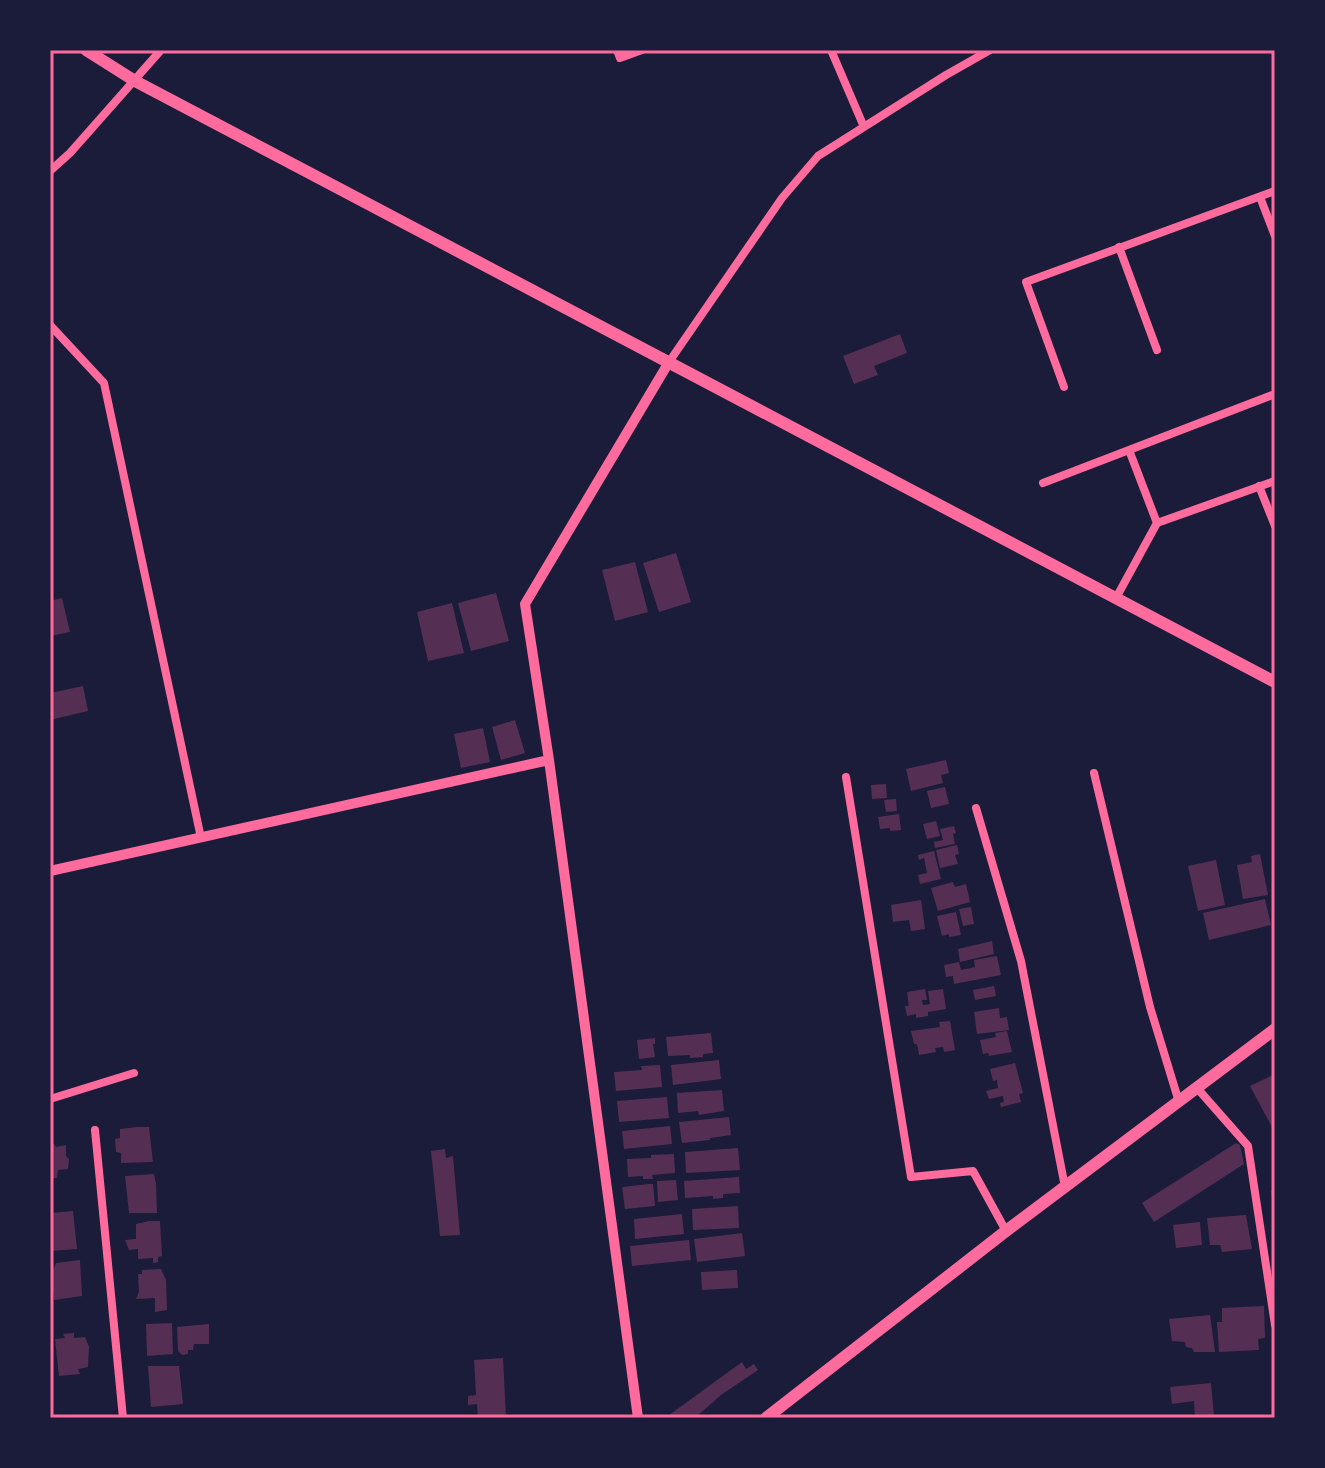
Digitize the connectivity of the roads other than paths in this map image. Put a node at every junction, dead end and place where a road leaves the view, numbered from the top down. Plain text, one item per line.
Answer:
1 (86, 50) edge
2 (161, 50) edge
3 (617, 50) edge
4 (642, 50) edge
5 (831, 50) edge
6 (990, 50) edge
7 (135, 81) junction
8 (864, 127) junction
9 (50, 171) edge
10 (1275, 191) edge
11 (1260, 197) junction
12 (1275, 236) edge
13 (1119, 247) junction
14 (50, 325) edge
15 (1157, 350) dead end
16 (669, 362) junction
17 (1064, 387) dead end
18 (1275, 394) edge
19 (1129, 450) junction
20 (1275, 481) edge
21 (1043, 483) dead end
22 (1259, 486) junction
23 (1157, 523) junction
24 (1275, 526) edge
25 (1116, 598) junction
26 (1275, 682) edge
27 (549, 760) junction
28 (1094, 773) dead end
29 (846, 777) dead end
30 (976, 808) dead end
31 (201, 838) junction
32 (50, 871) edge
33 (1275, 1029) edge
34 (134, 1073) dead end
35 (1197, 1088) junction
36 (50, 1099) edge
37 (1179, 1102) junction
38 (95, 1130) dead end
39 (1065, 1187) junction
40 (1006, 1231) junction
41 (1275, 1325) edge
42 (123, 1418) edge
43 (638, 1418) edge
44 (766, 1418) edge

1 - 7 main road
2 - 7 street
3 - 4 street
5 - 8 street
6 - 8 street
7 - 9 street
7 - 16 main road
8 - 16 street
10 - 11 street
11 - 12 street
11 - 13 street
13 - 15 street
13 - 17 street
14 - 31 street
16 - 25 main road
16 - 27 street
18 - 19 street
19 - 21 street
19 - 23 street
20 - 22 street
22 - 23 street
22 - 24 street
23 - 25 street
25 - 26 main road
27 - 31 street
27 - 43 street
28 - 37 street
29 - 40 street
30 - 39 street
31 - 32 street
33 - 35 main road
34 - 36 street
35 - 37 main road
35 - 41 street
37 - 39 main road
38 - 42 street
39 - 40 main road
40 - 44 main road

